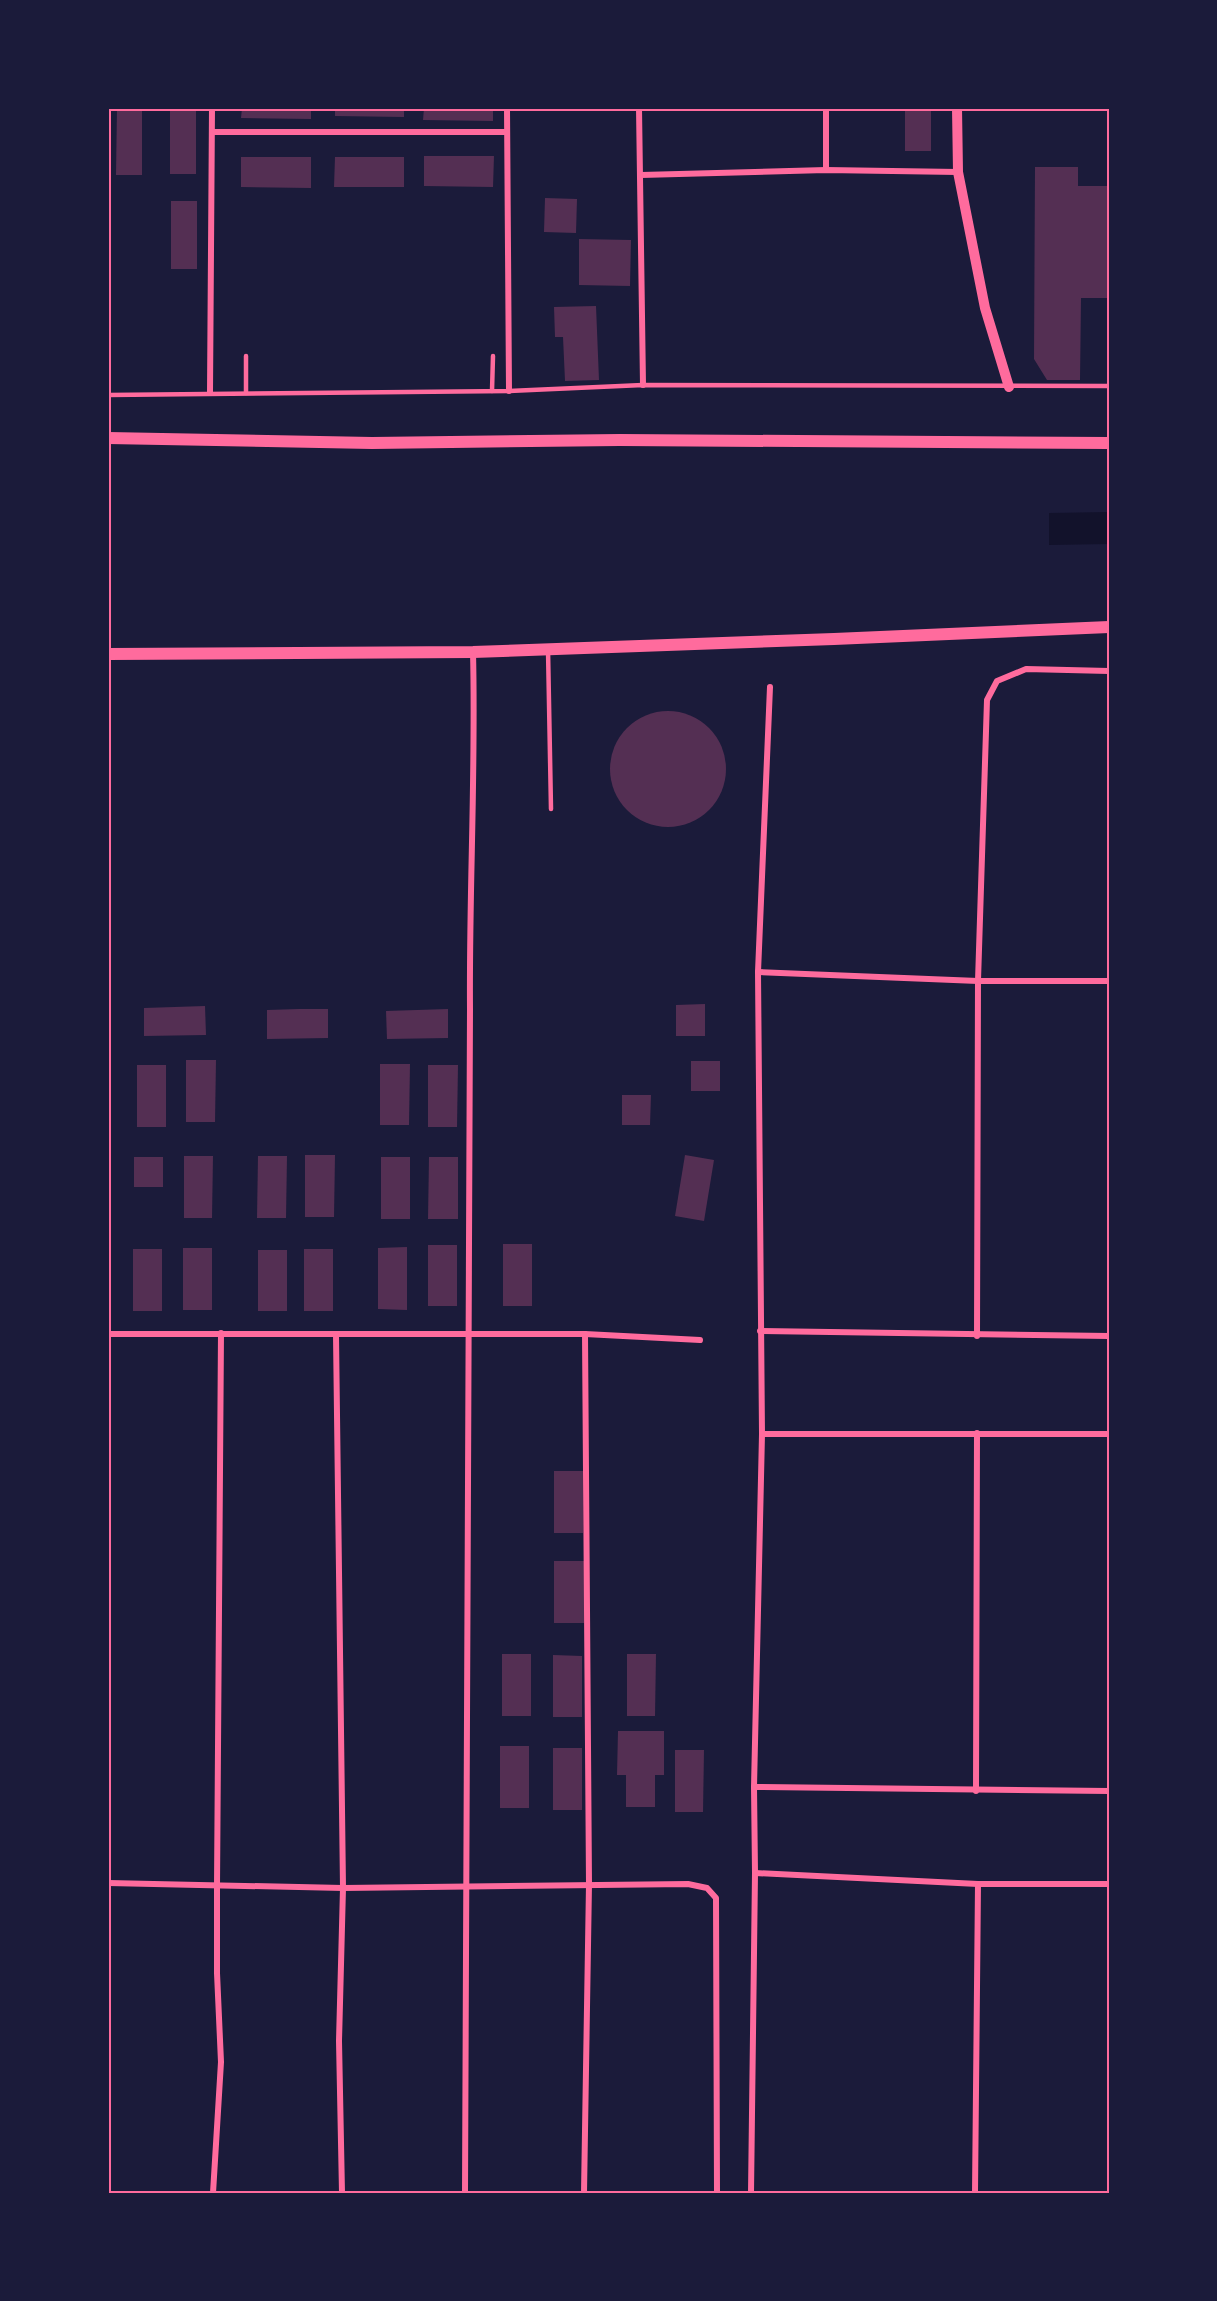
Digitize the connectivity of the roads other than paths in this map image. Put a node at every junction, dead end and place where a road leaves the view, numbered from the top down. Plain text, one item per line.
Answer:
1 (212, 108) edge
2 (507, 108) edge
3 (639, 108) edge
4 (826, 108) edge
5 (957, 108) edge
6 (212, 132) junction
7 (507, 132) junction
8 (826, 170) junction
9 (958, 172) junction
10 (641, 175) junction
11 (246, 356) dead end
12 (493, 356) dead end
13 (643, 385) junction
14 (1109, 386) edge
15 (1009, 387) junction
16 (492, 391) junction
17 (509, 391) junction
18 (210, 393) junction
19 (246, 393) junction
20 (108, 395) edge
21 (108, 438) edge
22 (1109, 444) edge
23 (1109, 627) edge
24 (548, 648) junction
25 (473, 652) junction
26 (108, 654) edge
27 (1109, 671) edge
28 (770, 687) dead end
29 (551, 809) dead end
30 (758, 972) junction
31 (978, 981) junction
32 (1109, 981) edge
33 (760, 1331) junction
34 (221, 1333) junction
35 (108, 1334) edge
36 (470, 1334) junction
37 (585, 1334) junction
38 (336, 1335) junction
39 (977, 1336) junction
40 (1109, 1336) edge
41 (700, 1340) dead end
42 (977, 1433) junction
43 (762, 1434) junction
44 (1109, 1434) edge
45 (754, 1787) junction
46 (976, 1791) junction
47 (1109, 1791) edge
48 (755, 1873) junction
49 (108, 1883) edge
50 (589, 1884) junction
51 (978, 1884) junction
52 (1109, 1884) edge
53 (217, 1886) junction
54 (343, 1888) junction
55 (468, 1888) junction
56 (213, 2193) edge
57 (342, 2193) edge
58 (465, 2193) edge
59 (584, 2193) edge
60 (717, 2193) edge
61 (752, 2193) edge
62 (975, 2193) edge

1 - 6 street
2 - 7 street
3 - 10 street
4 - 8 street
5 - 9 street
6 - 7 street
6 - 18 street
7 - 17 street
8 - 9 street
8 - 10 street
9 - 15 street
10 - 13 street
11 - 19 lane
12 - 16 lane
13 - 15 lane
13 - 17 lane
14 - 15 lane
16 - 17 lane
16 - 19 lane
18 - 19 lane
18 - 20 lane
21 - 22 main road
23 - 24 main road
24 - 25 main road
24 - 29 lane
25 - 26 main road
25 - 36 street
27 - 31 street
28 - 30 street
30 - 31 street
30 - 33 street
31 - 32 street
31 - 39 street
33 - 39 street
33 - 43 street
34 - 35 street
34 - 38 street
34 - 53 street
36 - 37 street
36 - 38 street
36 - 55 street
37 - 41 street
37 - 50 street
38 - 54 street
39 - 40 street
42 - 43 street
42 - 44 street
42 - 46 street
43 - 45 street
45 - 46 street
45 - 48 street
46 - 47 street
48 - 51 street
48 - 61 street
49 - 53 street
50 - 55 street
50 - 59 street
50 - 60 street
51 - 52 street
51 - 62 street
53 - 54 street
53 - 56 street
54 - 55 street
54 - 57 street
55 - 58 street

